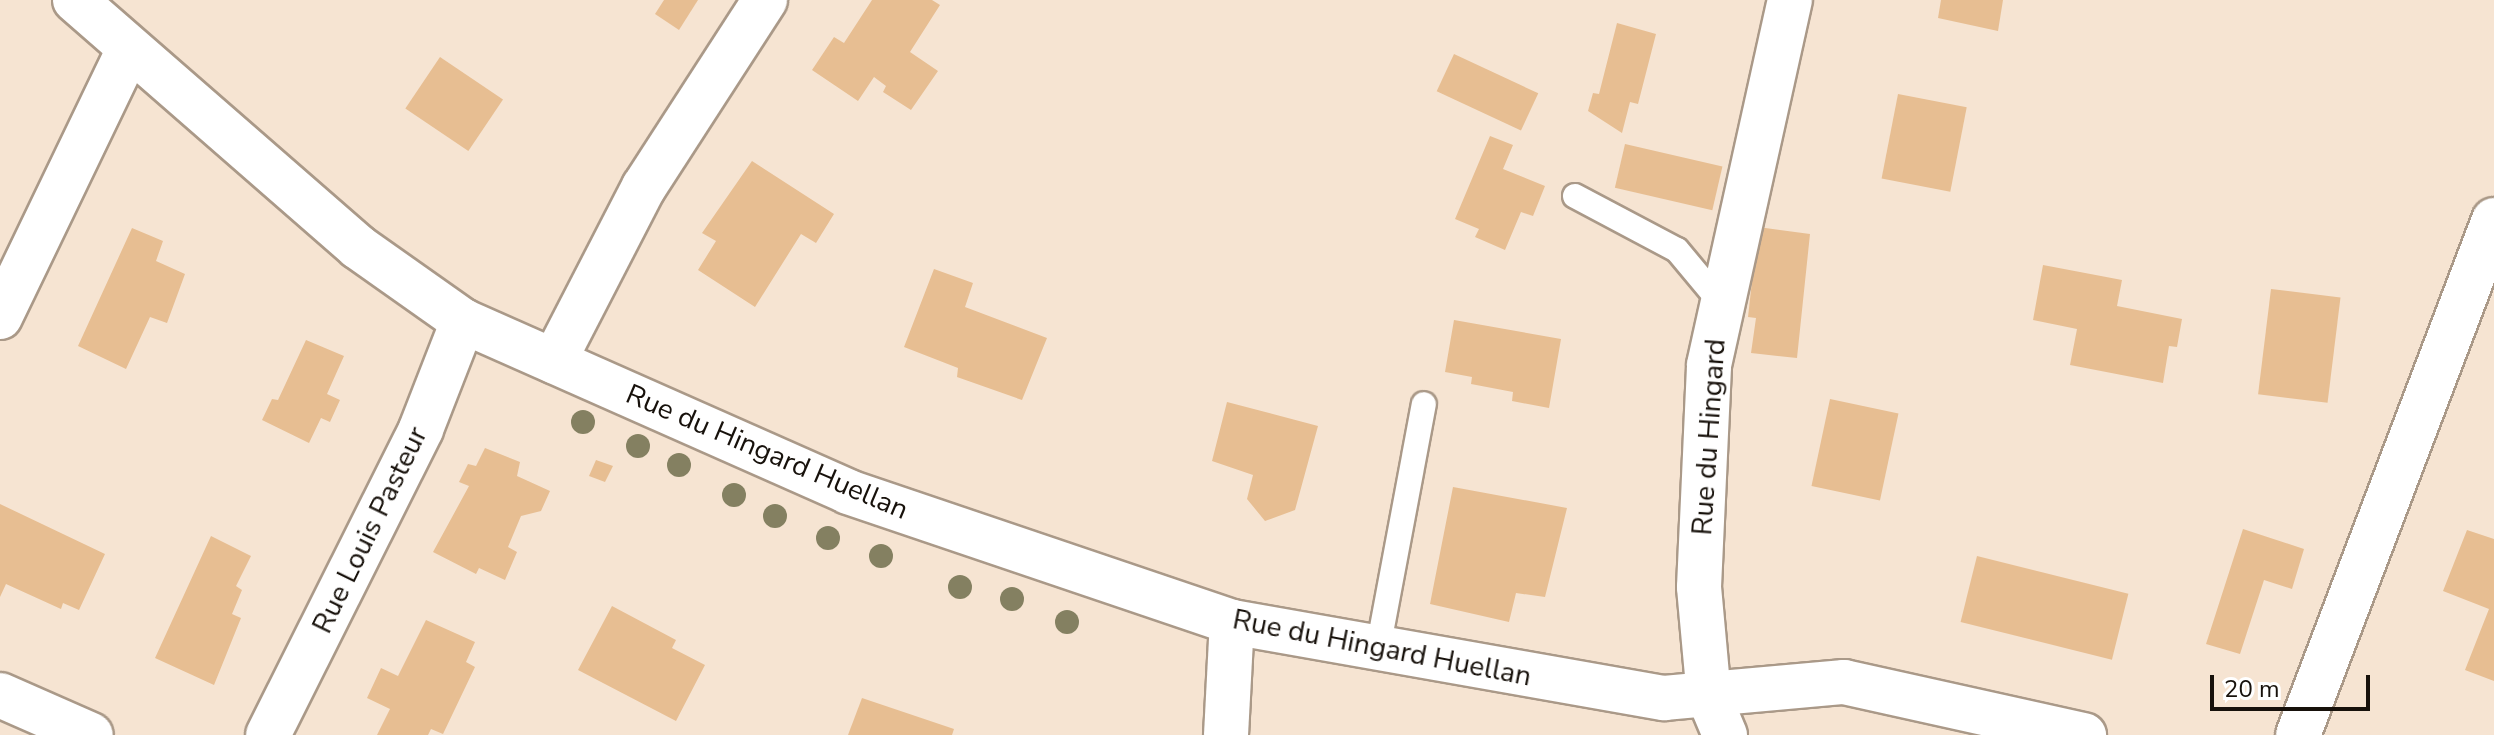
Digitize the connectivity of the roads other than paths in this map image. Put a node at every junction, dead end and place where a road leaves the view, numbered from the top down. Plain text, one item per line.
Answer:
1 (75, 0) edge
2 (765, 0) edge
3 (1769, 0) edge
4 (1785, 20) edge
5 (128, 51) junction
6 (1575, 196) dead end
7 (2494, 220) edge
8 (1722, 304) junction
9 (0, 317) edge
10 (463, 321) junction
11 (554, 361) junction
12 (1424, 404) dead end
13 (1232, 622) junction
14 (1378, 649) junction
15 (0, 695) edge
16 (1717, 716) edge
17 (91, 735) edge
18 (268, 735) edge
19 (1226, 735) edge
20 (2084, 735) edge
21 (2298, 735) edge

1 - 5 street, Rue du Hingard Huellan
2 - 11 street
3 - 4 lane
4 - 8 street, Rue du Hingard
5 - 9 street
5 - 10 street, Rue du Hingard Huellan
6 - 8 lane
7 - 21 street
8 - 16 street, Rue du Hingard
10 - 11 street, Rue du Hingard Huellan
10 - 18 street, Rue Louis Pasteur
11 - 13 street, Rue du Hingard Huellan
12 - 14 lane
13 - 14 street, Rue du Hingard Huellan
13 - 19 street
14 - 16 street, Rue du Hingard Huellan
15 - 17 street
16 - 20 street, Rue du Hingard Huellan

